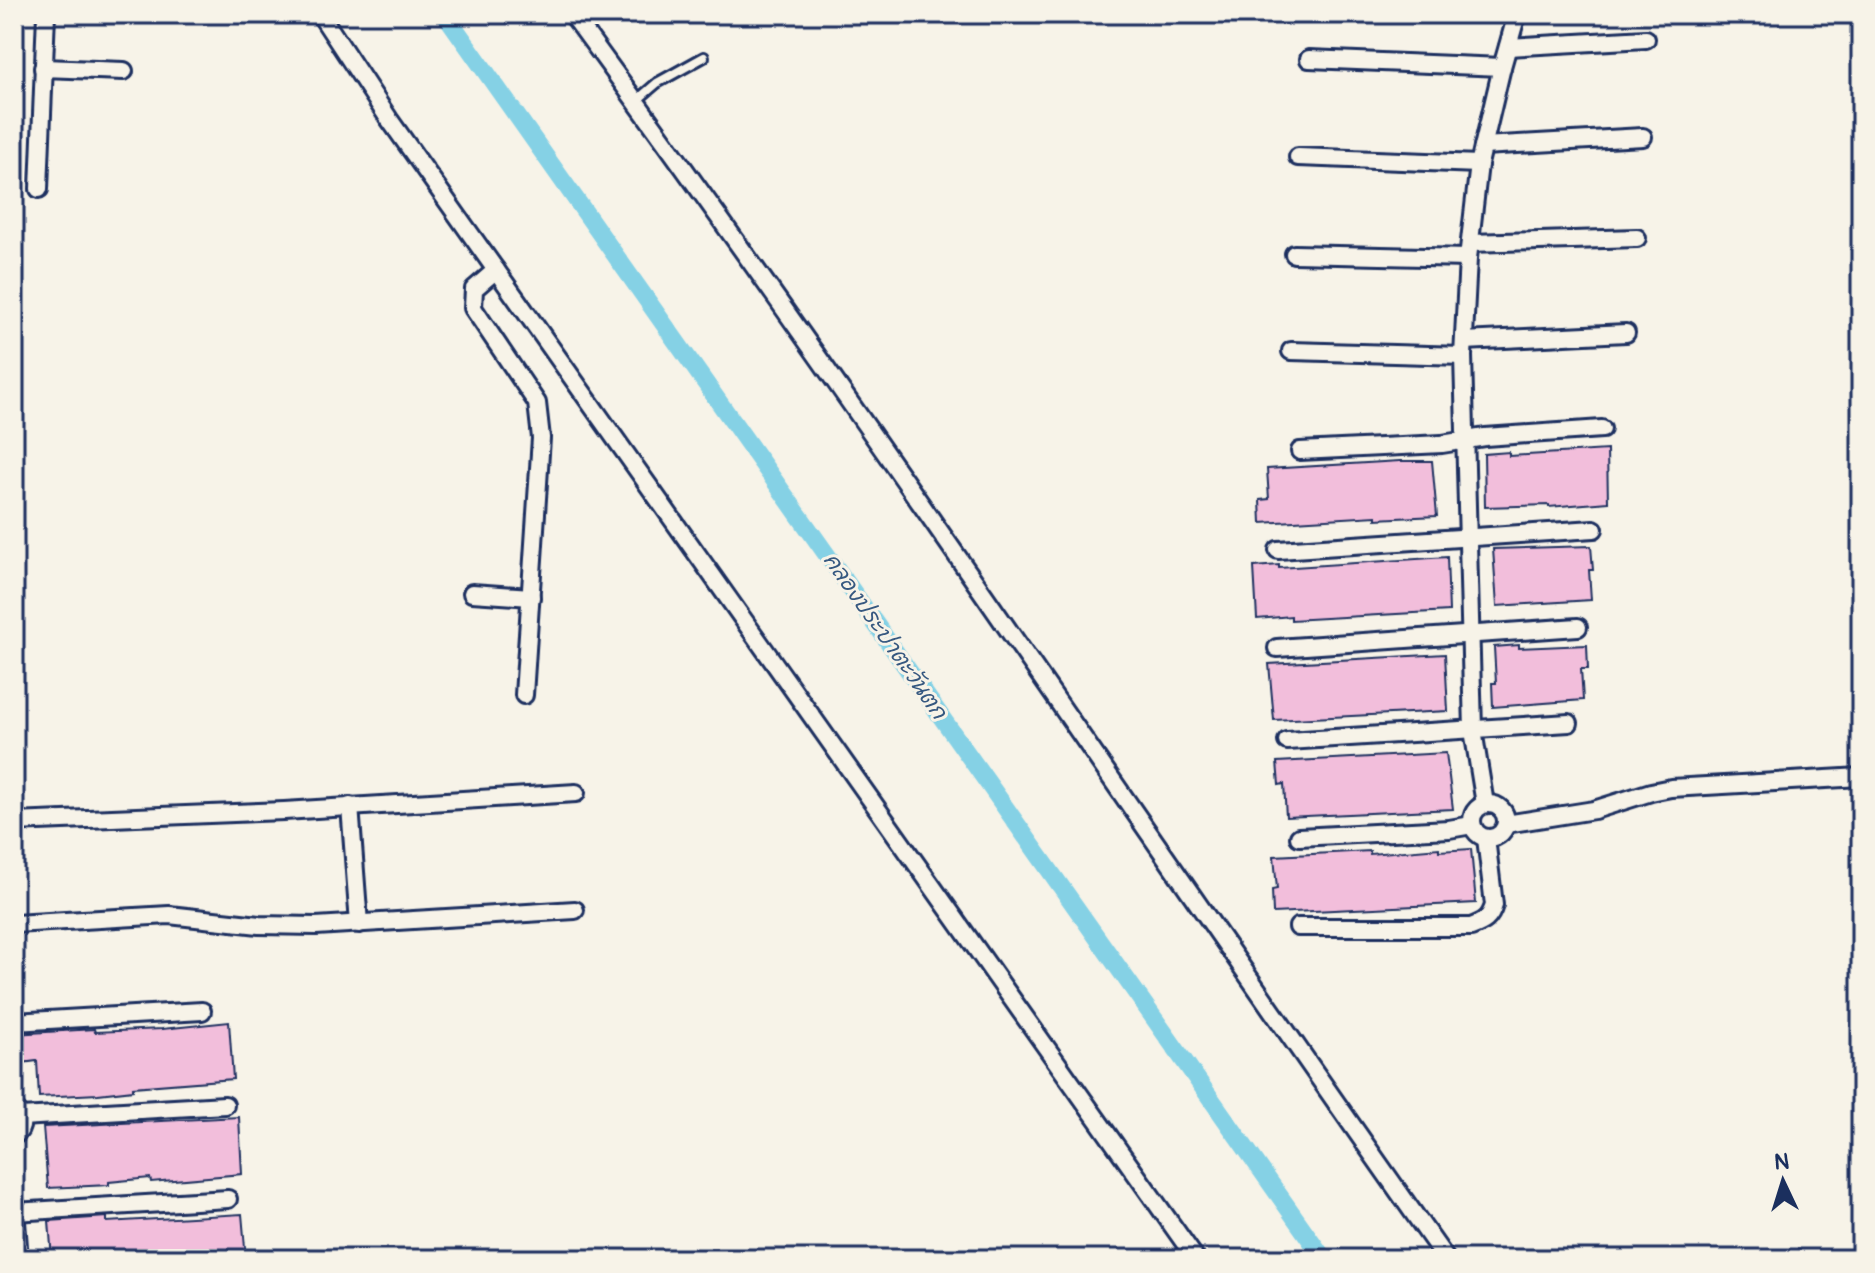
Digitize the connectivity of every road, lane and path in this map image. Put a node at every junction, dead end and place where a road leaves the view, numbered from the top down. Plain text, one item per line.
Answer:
1 (46, 14) edge
2 (320, 14) edge
3 (572, 14) edge
4 (1517, 14) edge
5 (1646, 39) dead end
6 (1508, 47) junction
7 (704, 57) dead end
8 (1309, 59) dead end
9 (1502, 67) junction
10 (43, 68) junction
11 (124, 71) dead end
12 (636, 101) junction
13 (1643, 137) dead end
14 (1483, 146) junction
15 (1298, 157) dead end
16 (1479, 164) junction
17 (39, 189) dead end
18 (1637, 238) dead end
19 (1469, 250) junction
20 (1294, 254) dead end
21 (496, 270) junction
22 (1626, 333) dead end
23 (1463, 348) junction
24 (1291, 351) dead end
25 (1602, 429) dead end
26 (1463, 441) junction
27 (1300, 451) dead end
28 (1594, 529) dead end
29 (1467, 538) junction
30 (1278, 550) dead end
31 (472, 593) dead end
32 (531, 597) junction
33 (1578, 627) dead end
34 (1469, 634) junction
35 (1277, 648) dead end
36 (524, 695) dead end
37 (1569, 723) dead end
38 (1473, 730) junction
39 (1287, 741) dead end
40 (1861, 777) edge
41 (576, 793) dead end
42 (1485, 804) junction
43 (350, 806) junction
44 (14, 822) edge
45 (1506, 824) junction
46 (1472, 825) junction
47 (1299, 837) dead end
48 (1486, 838) junction
49 (575, 910) dead end
50 (14, 924) edge
51 (359, 924) junction
52 (1298, 927) dead end
53 (202, 1011) dead end
54 (14, 1022) edge
55 (225, 1105) dead end
56 (18, 1113) edge
57 (14, 1136) edge
58 (228, 1199) dead end
59 (14, 1207) edge
60 (19, 1259) edge
61 (1196, 1259) edge
62 (1446, 1259) edge

1 - 10 street
2 - 21 street
3 - 12 street
4 - 6 street
5 - 6 street
6 - 9 street
7 - 12 lane
8 - 9 street
9 - 14 street
10 - 11 street
10 - 17 street
12 - 62 street
13 - 14 street
14 - 16 street
15 - 16 street
16 - 19 street
18 - 19 street
19 - 20 street
19 - 23 street
21 - 32 street
21 - 61 street
22 - 23 street
23 - 24 street
23 - 26 street
25 - 26 street
26 - 27 street
26 - 29 street
28 - 29 street
29 - 30 street
29 - 34 street
31 - 32 street
32 - 36 street
33 - 34 street
34 - 35 street
34 - 38 street
37 - 38 street
38 - 39 street
38 - 42 street
40 - 45 street
41 - 43 street
42 - 45 street
42 - 46 street
43 - 44 street
43 - 51 street
45 - 48 street
46 - 47 street
46 - 48 street
48 - 52 street
49 - 51 street
50 - 51 street
53 - 54 street
55 - 56 street
56 - 57 street
58 - 59 street
59 - 60 street

